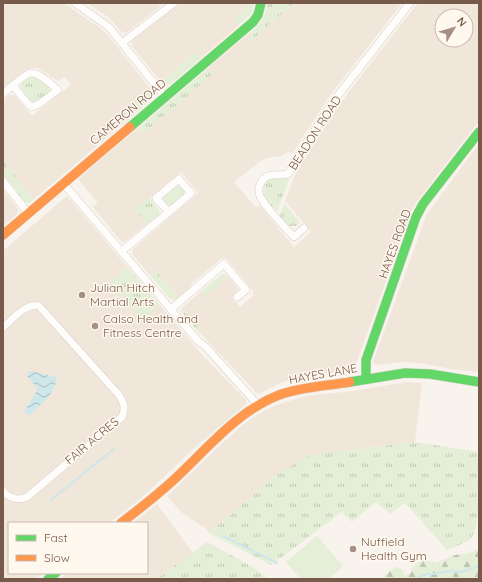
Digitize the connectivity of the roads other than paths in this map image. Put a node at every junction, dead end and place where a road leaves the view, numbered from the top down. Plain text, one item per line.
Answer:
1 (75, 3) edge
2 (174, 3) edge
3 (261, 3) edge
4 (410, 3) edge
5 (122, 43) junction
6 (64, 84) dead end
7 (13, 86) junction
8 (58, 90) junction
9 (3, 94) edge
10 (165, 97) junction
11 (479, 132) edge
12 (3, 181) edge
13 (63, 183) junction
14 (168, 212) junction
15 (28, 213) junction
16 (304, 228) dead end
17 (3, 235) edge
18 (122, 251) junction
19 (237, 297) dead end
20 (171, 309) junction
21 (3, 327) edge
22 (366, 379) junction
23 (479, 382) edge
24 (258, 405) junction
25 (3, 491) edge
26 (122, 522) edge

1 - 5 street
2 - 5 street
3 - 10 main road, CAMERON ROAD
4 - 16 street, BEADON ROAD
5 - 10 street
6 - 8 street
7 - 8 street
7 - 8 street
7 - 9 street
10 - 13 main road, CAMERON ROAD
11 - 22 main road, HAYES ROAD
12 - 15 street
13 - 15 main road, CAMERON ROAD
13 - 18 street
14 - 14 street
14 - 18 street
15 - 17 main road, CAMERON ROAD
18 - 20 street
19 - 20 street
20 - 24 street
21 - 25 street, FAIR ACRES
22 - 23 main road, HAYES LANE
22 - 24 main road, HAYES LANE
24 - 26 main road, HAYES LANE

